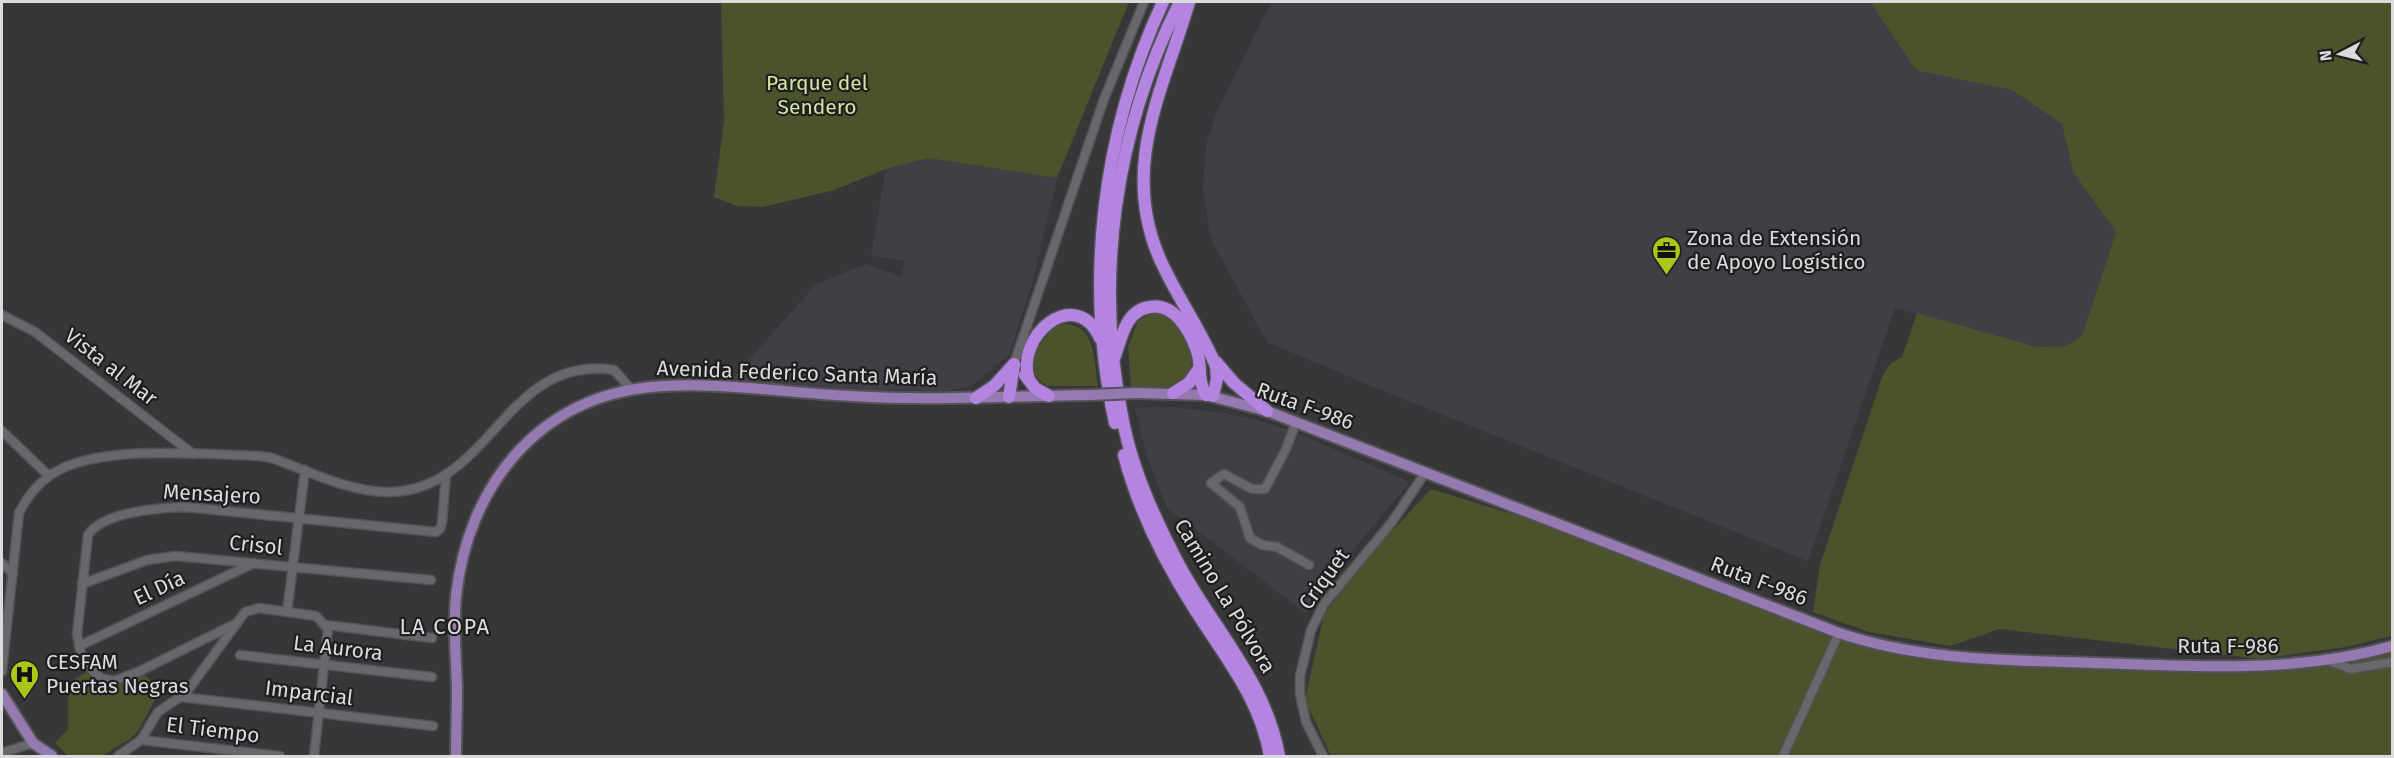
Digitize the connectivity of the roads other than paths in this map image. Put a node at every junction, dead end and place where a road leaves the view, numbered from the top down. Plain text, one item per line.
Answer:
1 (1144, 2) edge
2 (1163, 2) edge
3 (1180, 2) edge
4 (1189, 2) edge
5 (2, 315) edge
6 (1102, 348) junction
7 (1209, 354) junction
8 (1028, 358) junction
9 (1113, 363) junction
10 (1015, 370) junction
11 (1198, 370) junction
12 (1029, 380) junction
13 (632, 390) junction
14 (1137, 393) joint
15 (1173, 393) junction
16 (1210, 395) junction
17 (1049, 396) junction
18 (1009, 397) junction
19 (976, 398) junction
20 (1267, 411) junction
21 (1296, 422) junction
22 (2, 431) edge
23 (194, 454) junction
24 (305, 470) junction
25 (1425, 473) junction
26 (446, 474) junction
27 (49, 476) junction
28 (299, 518) junction
29 (255, 562) junction
30 (2, 563) edge
31 (1309, 565) dead end
32 (293, 567) junction
33 (13, 574) junction
34 (430, 580) dead end
35 (82, 584) junction
36 (287, 612) junction
37 (237, 623) junction
38 (326, 625) junction
39 (1839, 633) junction
40 (432, 638) dead end
41 (79, 646) junction
42 (2392, 646) edge
43 (240, 655) dead end
44 (2326, 660) junction
45 (2392, 662) edge
46 (325, 664) junction
47 (2, 671) edge
48 (432, 677) dead end
49 (2, 694) edge
50 (181, 697) junction
51 (320, 712) junction
52 (433, 726) dead end
53 (141, 740) junction
54 (33, 743) junction
55 (2, 753) edge
56 (52, 756) edge
57 (117, 756) edge
58 (280, 756) edge
59 (314, 756) edge
60 (456, 756) edge
61 (1270, 756) edge
62 (1279, 756) edge
63 (1323, 756) edge
64 (1783, 756) edge

1 - 10 street
2 - 6 highway, Camino La Pólvora
3 - 9 highway, Camino La Pólvora
4 - 7 highway
5 - 23 street, Vista al Mar
6 - 8 highway
6 - 61 highway, Camino La Pólvora
7 - 16 highway
7 - 20 highway
8 - 10 highway
8 - 12 highway
9 - 11 highway
9 - 62 highway, Camino La Pólvora
10 - 12 highway
10 - 18 highway
10 - 19 highway
11 - 15 highway
11 - 16 highway
12 - 17 highway
13 - 19 main road, Avenida Federico Santa María
13 - 26 street
13 - 60 main road, Avenida Federico Santa María
14 - 15 main road, Ruta F-986
14 - 17 main road, Avenida Federico Santa María, bridge
15 - 16 main road, Ruta F-986
16 - 20 main road, Ruta F-986
17 - 18 main road, Avenida Federico Santa María
18 - 19 main road, Avenida Federico Santa María
20 - 21 main road, Ruta F-986
21 - 25 main road, Ruta F-986
21 - 31 street
22 - 27 street
23 - 24 street
23 - 27 street
24 - 26 street
24 - 28 street
25 - 39 main road, Ruta F-986
25 - 63 street, Criquet
26 - 28 street, Mensajero
27 - 33 street
28 - 32 street
28 - 35 street, Mensajero
29 - 32 street, Crisol
29 - 35 street, Crisol
29 - 41 street, El Día
30 - 33 street
32 - 34 street, Crisol
32 - 36 street
33 - 47 street
35 - 41 street, Mensajero
36 - 37 street
36 - 38 street
37 - 41 street, Mensajero
37 - 50 street
38 - 40 street
38 - 46 street
39 - 44 main road, Ruta F-986
39 - 64 street
42 - 44 main road, Ruta F-986
43 - 46 street, La Aurora
44 - 45 street
46 - 48 street, La Aurora
46 - 51 street
49 - 54 main road
50 - 51 street, Imparcial
50 - 53 street
51 - 52 street, Imparcial
51 - 59 street
53 - 57 street
53 - 58 street, El Tiempo
54 - 55 street
54 - 56 main road

